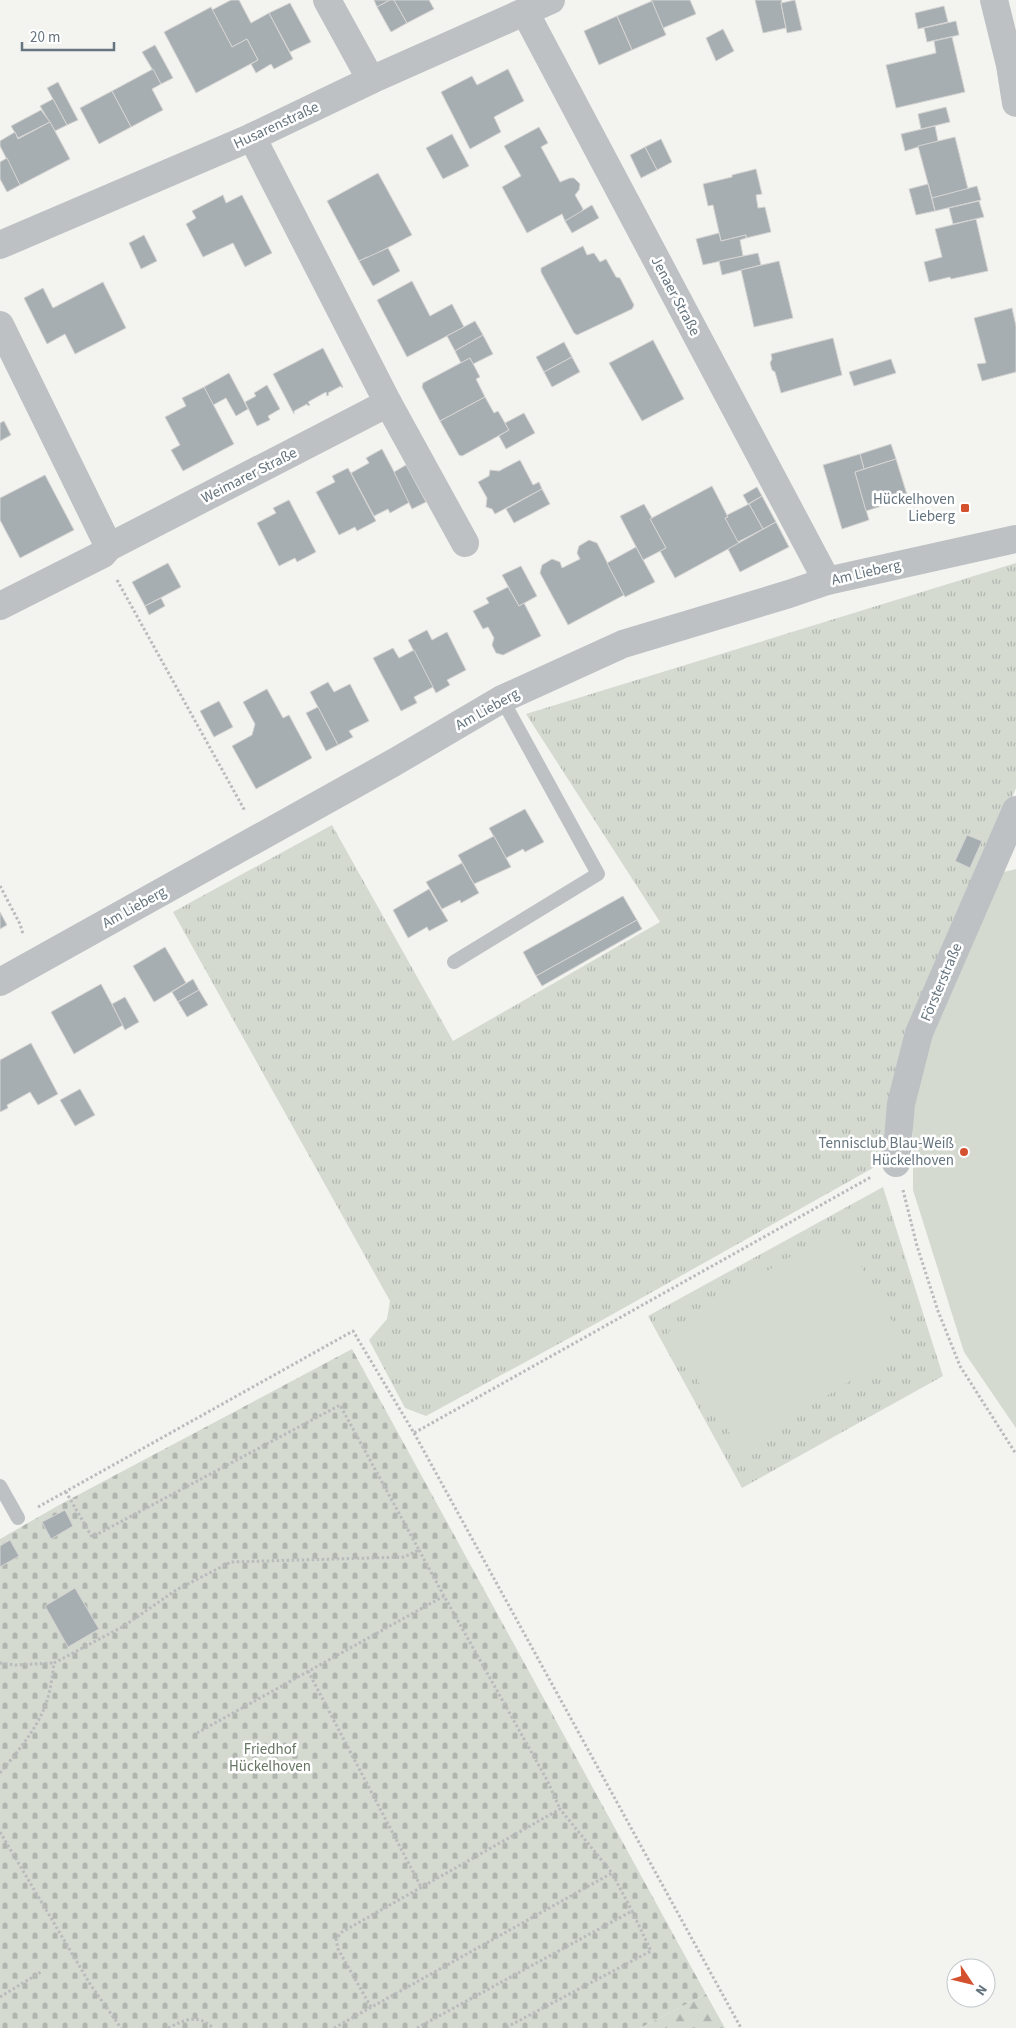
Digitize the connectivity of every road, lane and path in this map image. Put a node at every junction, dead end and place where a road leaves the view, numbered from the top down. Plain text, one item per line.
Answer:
1 (327, 0) edge
2 (551, 0) edge
3 (994, 0) edge
4 (525, 12) junction
5 (371, 80) junction
6 (1016, 103) edge
7 (252, 137) junction
8 (0, 245) edge
9 (0, 325) edge
10 (388, 403) junction
11 (1016, 539) edge
12 (465, 543) dead end
13 (106, 550) junction
14 (827, 581) junction
15 (0, 606) edge
16 (502, 699) junction
17 (1016, 810) edge
18 (260, 838) junction
19 (0, 886) edge
20 (454, 962) dead end
21 (32, 964) junction
22 (0, 982) edge
23 (896, 1163) junction
24 (414, 1433) junction
25 (1016, 1454) edge
26 (0, 1486) edge
27 (66, 1492) junction
28 (18, 1518) joint
29 (419, 1550) junction
30 (444, 1596) junction
31 (0, 1663) edge
32 (54, 1663) junction
33 (308, 1671) junction
34 (197, 1732) dead end
35 (0, 1773) edge
36 (560, 1809) junction
37 (0, 1832) edge
38 (612, 1873) junction
39 (421, 1887) junction
40 (632, 1911) junction
41 (41, 1972) dead end
42 (0, 1996) edge
43 (371, 2007) junction
44 (121, 2028) edge
45 (168, 2028) edge
46 (213, 2028) edge
47 (334, 2028) edge
48 (417, 2028) edge
49 (505, 2028) edge
50 (742, 2028) edge

1 - 5 street
2 - 4 street, Husarenstraße
3 - 6 street
4 - 5 street, Husarenstraße
4 - 14 street, Jenaer Straße
5 - 7 street, Husarenstraße
7 - 8 street, Husarenstraße
7 - 10 street
9 - 13 street
10 - 12 street
10 - 13 street, Weimarer Straße
11 - 14 street, Am Lieberg
13 - 15 street, Weimarer Straße
13 - 18 path
14 - 16 street, Am Lieberg
16 - 18 street, Am Lieberg
16 - 20 lane
17 - 23 street, Försterstraße
18 - 21 street, Am Lieberg
19 - 21 path
21 - 22 street, Am Lieberg
23 - 24 path
23 - 25 path
24 - 27 path
24 - 50 path
26 - 28 lane
27 - 28 path
27 - 29 path
29 - 30 path
29 - 32 path
30 - 33 path
30 - 36 path
31 - 32 path
32 - 35 path
33 - 34 path
33 - 39 path
36 - 38 path
36 - 39 path
37 - 44 path
38 - 40 path
38 - 43 path
39 - 43 path
40 - 48 path
40 - 49 path
41 - 42 path
43 - 47 path
45 - 46 path

